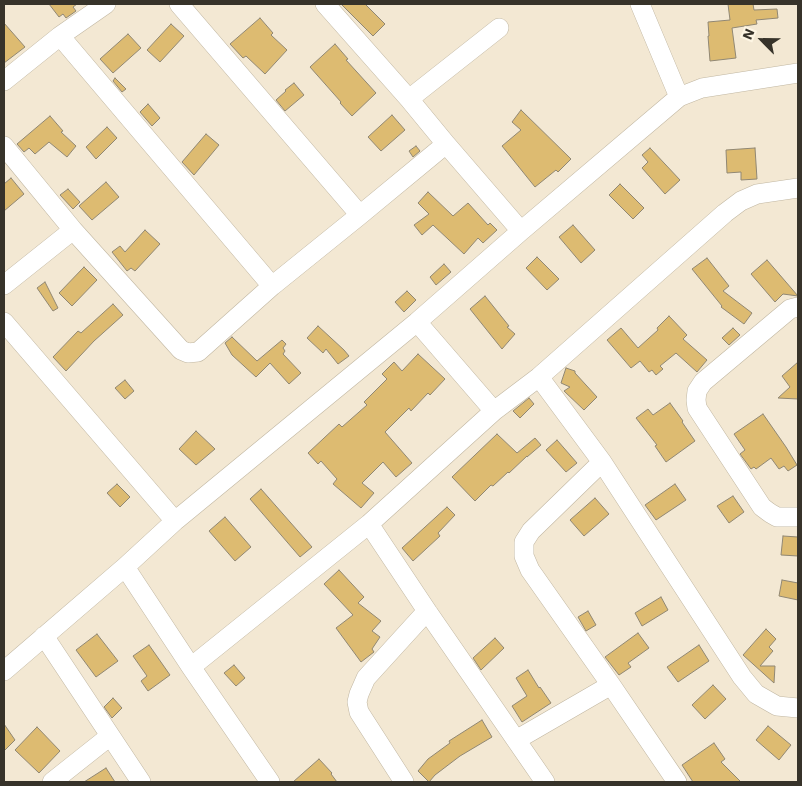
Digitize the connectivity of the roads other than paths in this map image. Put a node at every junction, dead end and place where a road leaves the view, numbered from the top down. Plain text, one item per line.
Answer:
1 (106, 4) edge
2 (179, 4) edge
3 (325, 4) edge
4 (640, 4) edge
5 (499, 28) dead end
6 (60, 36) junction
7 (798, 73) edge
8 (4, 81) edge
9 (679, 97) junction
10 (409, 99) junction
11 (446, 144) junction
12 (4, 146) edge
13 (798, 188) edge
14 (360, 215) junction
15 (73, 230) junction
16 (522, 231) junction
17 (4, 285) edge
18 (272, 286) junction
19 (798, 307) edge
20 (4, 322) edge
21 (417, 322) junction
22 (539, 377) junction
23 (494, 411) junction
24 (602, 462) junction
25 (798, 517) edge
26 (175, 521) junction
27 (369, 524) junction
28 (125, 567) junction
29 (427, 611) junction
30 (44, 636) junction
31 (191, 667) junction
32 (4, 671) edge
33 (611, 685) junction
34 (798, 708) edge
35 (110, 736) junction
36 (516, 740) junction
37 (52, 782) edge
38 (141, 782) edge
39 (270, 782) edge
40 (404, 782) edge
41 (545, 782) edge
42 (677, 782) edge

1 - 6 street
2 - 14 street
3 - 10 street
4 - 9 street
5 - 10 street
6 - 8 street
6 - 18 street
7 - 9 street
9 - 16 street
10 - 11 street
11 - 14 street
11 - 16 street
12 - 15 street
13 - 22 street
14 - 18 street
15 - 17 street
15 - 18 street
16 - 21 street
19 - 25 street
20 - 26 street
21 - 23 street
21 - 26 street
22 - 23 street
22 - 24 street
23 - 27 street
24 - 33 street
24 - 34 street
26 - 28 street
27 - 29 street
27 - 31 street
28 - 30 street
28 - 31 street
29 - 36 street
29 - 40 street
30 - 32 street
30 - 35 street
31 - 39 street
33 - 36 street
33 - 42 street
35 - 37 street
35 - 38 street
36 - 41 street

